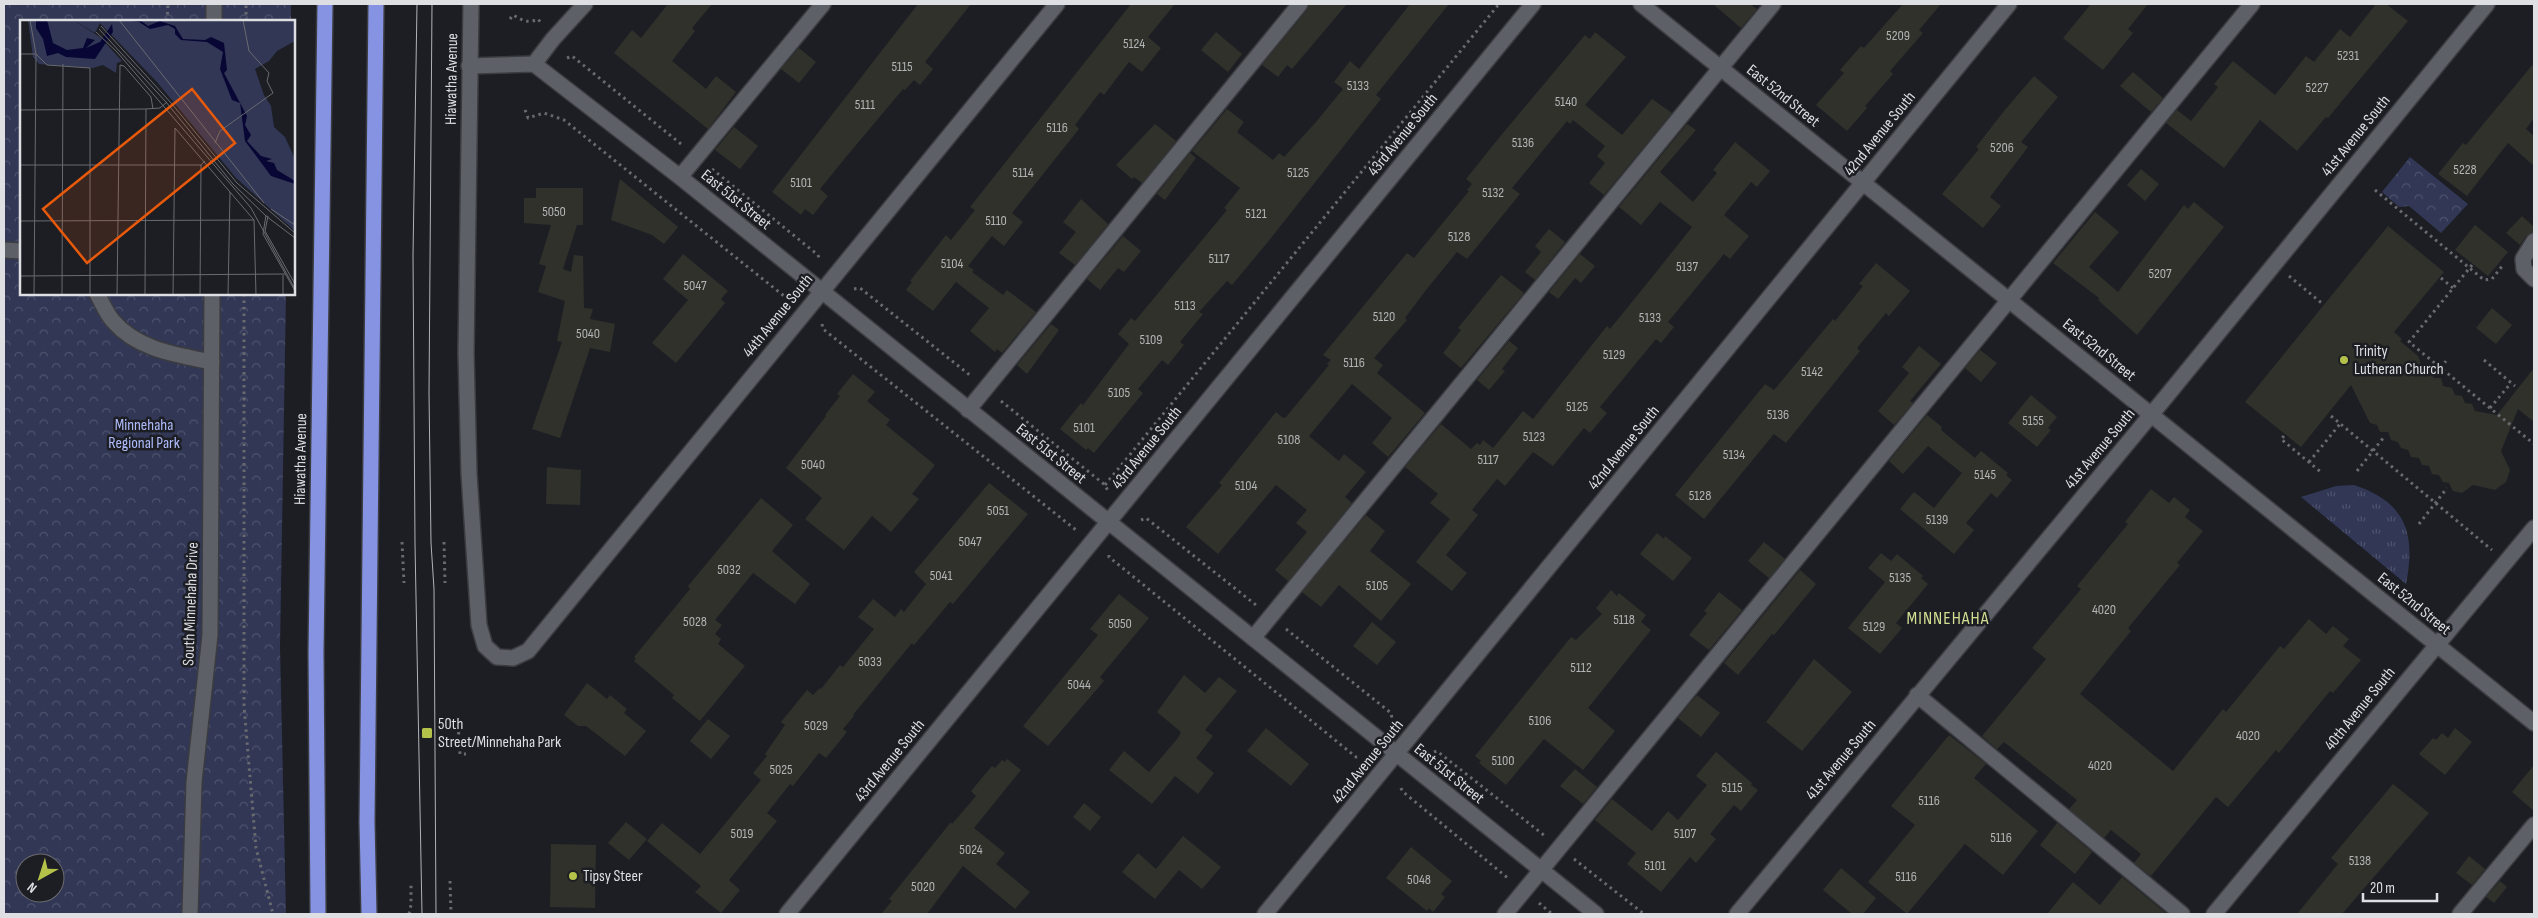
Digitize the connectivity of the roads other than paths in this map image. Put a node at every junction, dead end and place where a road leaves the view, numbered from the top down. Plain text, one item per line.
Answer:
1 (214, 4) edge
2 (325, 4) edge
3 (376, 4) edge
4 (471, 4) edge
5 (585, 4) edge
6 (823, 4) edge
7 (1057, 4) edge
8 (1300, 4) edge
9 (1534, 4) edge
10 (1641, 4) edge
11 (1772, 4) edge
12 (2009, 4) edge
13 (2252, 4) edge
14 (2487, 4) edge
15 (214, 20) edge
16 (534, 64) junction
17 (469, 66) junction
18 (1720, 68) junction
19 (680, 177) junction
20 (1862, 183) junction
21 (2534, 241) edge
22 (4, 250) edge
23 (20, 251) edge
24 (2534, 279) edge
25 (821, 291) junction
26 (97, 295) edge
27 (212, 295) edge
28 (2010, 301) junction
29 (212, 362) junction
30 (968, 410) junction
31 (2151, 414) junction
32 (1108, 524) junction
33 (2534, 528) edge
34 (1253, 638) junction
35 (2438, 645) junction
36 (528, 651) joint
37 (1917, 695) junction
38 (2534, 723) edge
39 (1397, 754) junction
40 (2534, 824) edge
41 (1542, 870) junction
42 (190, 914) edge
43 (318, 914) edge
44 (369, 914) edge
45 (786, 914) edge
46 (1266, 914) edge
47 (1505, 914) edge
48 (1596, 914) edge
49 (1737, 914) edge
50 (2182, 914) edge
51 (2214, 914) edge
52 (2460, 914) edge

1 - 15 street
2 - 43 highway, Hiawatha Avenue
3 - 44 highway
4 - 17 street, Hiawatha Avenue
5 - 16 street
6 - 19 street
7 - 25 street, 44th Avenue South
8 - 30 street
9 - 32 street, 43rd Avenue South
10 - 18 street, East 52nd Street
11 - 18 street
12 - 20 street, 42nd Avenue South
13 - 28 street
14 - 31 street, 41st Avenue South
16 - 17 street
16 - 19 street, East 51st Street
17 - 36 street, Hiawatha Avenue
18 - 20 street, East 52nd Street
18 - 34 street
19 - 25 street, East 51st Street
20 - 28 street, East 52nd Street
20 - 39 street, 42nd Avenue South
21 - 24 street
22 - 23 street
25 - 30 street, East 51st Street
25 - 36 street, 44th Avenue South
26 - 29 street
27 - 29 street, South Minnehaha Drive
28 - 31 street, East 52nd Street
28 - 41 street
29 - 42 street, South Minnehaha Drive
30 - 32 street, East 51st Street
31 - 35 street, East 52nd Street
31 - 37 street, 41st Avenue South
32 - 34 street, East 51st Street
32 - 45 street, 43rd Avenue South
33 - 35 street, 40th Avenue South
34 - 39 street, East 51st Street
35 - 38 street, East 52nd Street
35 - 51 street, 40th Avenue South
37 - 49 street, 41st Avenue South
37 - 50 street
39 - 41 street, East 51st Street
39 - 46 street, 42nd Avenue South
40 - 52 street
41 - 47 street
41 - 48 street, East 51st Street

